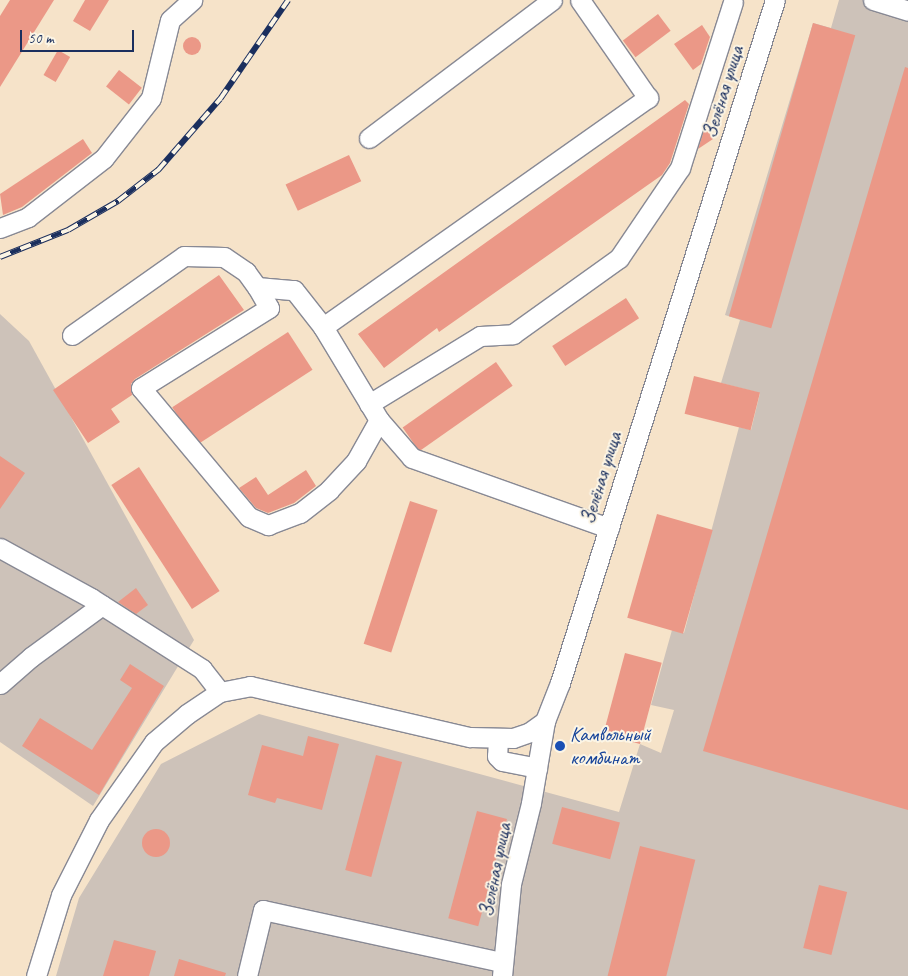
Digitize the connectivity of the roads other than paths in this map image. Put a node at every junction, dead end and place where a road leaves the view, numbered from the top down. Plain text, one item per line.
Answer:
1 (192, 0) edge
2 (552, 0) edge
3 (580, 0) edge
4 (776, 0) edge
5 (873, 0) edge
6 (732, 2) dead end
7 (908, 11) edge
8 (369, 138) dead end
9 (0, 228) edge
10 (257, 287) junction
11 (323, 327) junction
12 (72, 335) dead end
13 (370, 404) junction
14 (379, 420) junction
15 (609, 528) junction
16 (0, 548) edge
17 (102, 605) junction
18 (0, 684) edge
19 (220, 692) junction
20 (545, 721) junction
21 (498, 739) junction
22 (537, 768) junction
23 (502, 969) edge
24 (36, 976) edge
25 (247, 976) edge

1 - 9 street
2 - 8 street
3 - 11 street
4 - 15 street, Зелёная улица
5 - 7 street
6 - 13 street
10 - 11 street
10 - 12 street
10 - 14 street
11 - 13 street
13 - 14 street
14 - 15 street
15 - 20 street, Зелёная улица
16 - 17 street
17 - 18 street
17 - 19 street
19 - 21 street
19 - 24 street
20 - 21 street
20 - 22 street, Зелёная улица
21 - 22 street
22 - 23 street, Зелёная улица
23 - 25 street

